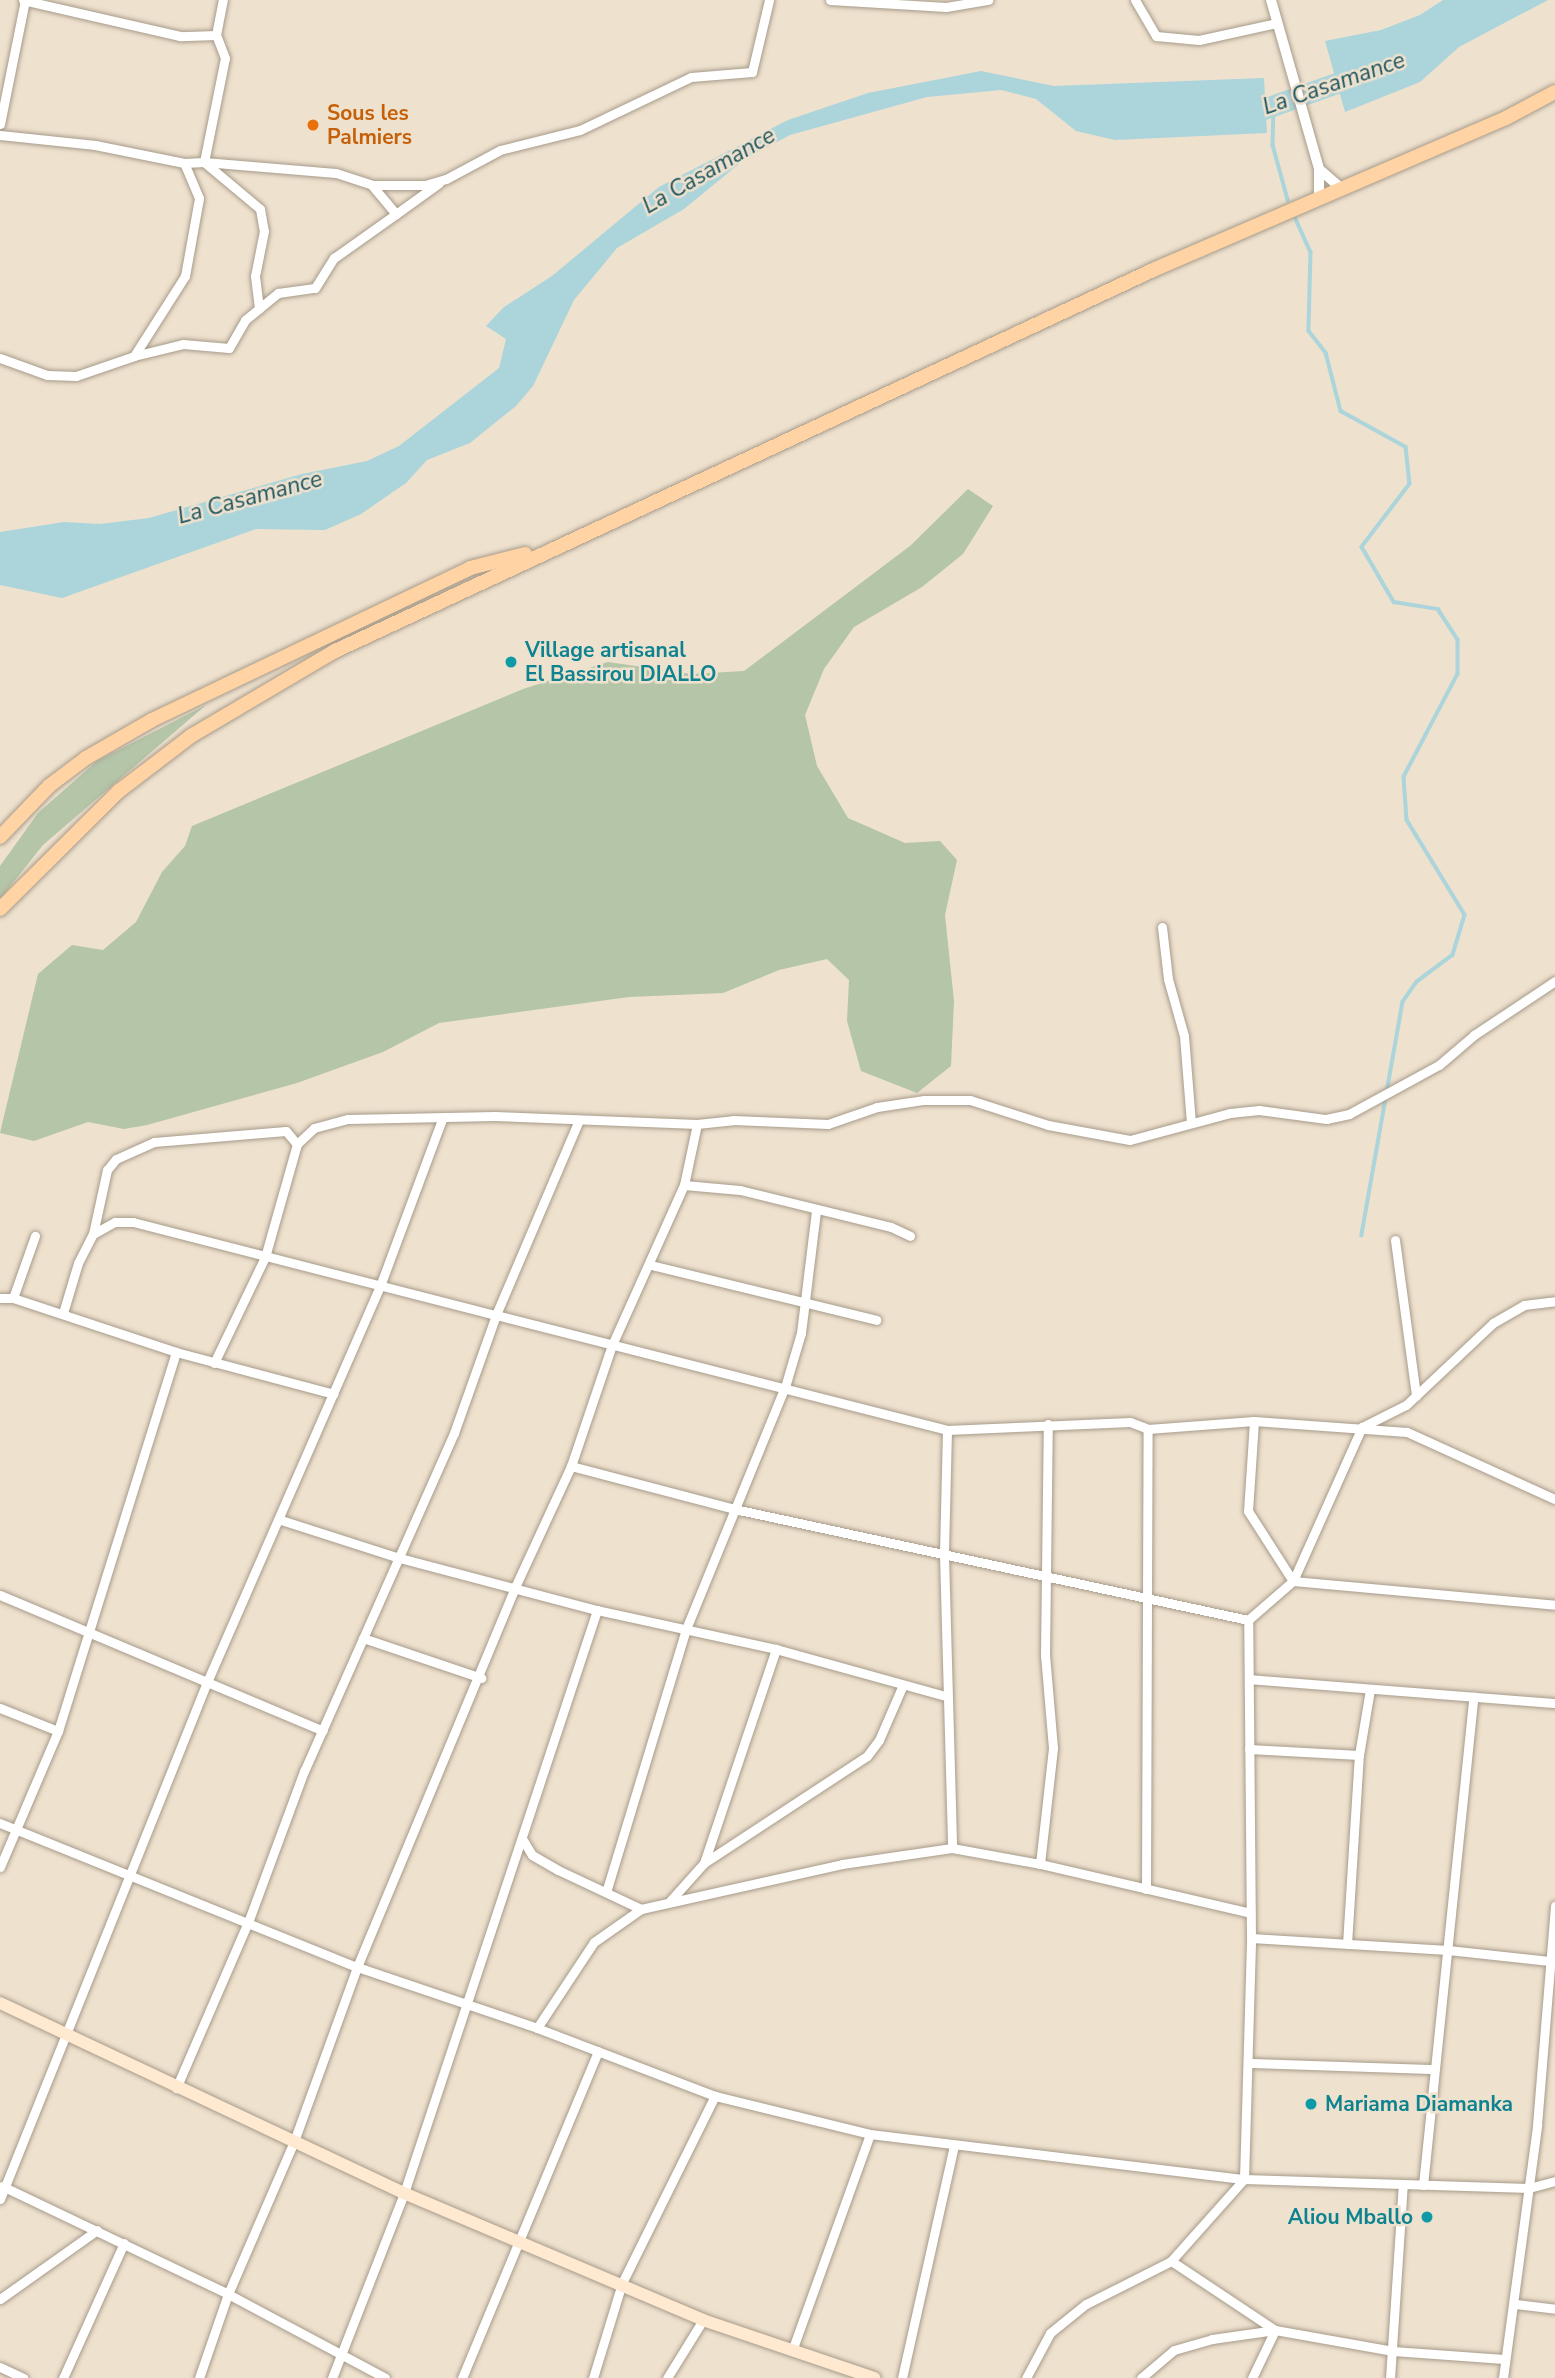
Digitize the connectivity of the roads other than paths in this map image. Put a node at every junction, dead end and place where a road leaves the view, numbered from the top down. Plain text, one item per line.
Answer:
1 (24, 0) edge
2 (223, 0) edge
3 (769, 0) edge
4 (830, 0) edge
5 (988, 0) edge
6 (1135, 0) edge
7 (1271, 0) edge
8 (945, 4) edge
9 (1277, 23) junction
10 (216, 35) junction
11 (1555, 92) edge
12 (0, 124) edge
13 (0, 135) edge
14 (204, 162) junction
15 (184, 163) junction
16 (1319, 169) junction
17 (446, 179) junction
18 (372, 185) junction
19 (1341, 188) junction
20 (1319, 197) junction
21 (396, 215) junction
22 (258, 309) junction
23 (134, 356) junction
24 (0, 358) edge
25 (550, 548) junction
26 (0, 837) edge
27 (0, 909) edge
28 (1162, 927) dead end
29 (1555, 981) edge
30 (442, 1119) junction
31 (579, 1120) junction
32 (1191, 1123) junction
33 (697, 1124) junction
34 (298, 1144) junction
35 (684, 1185) junction
36 (816, 1211) junction
37 (93, 1234) junction
38 (36, 1236) dead end
39 (910, 1236) dead end
40 (1395, 1240) dead end
41 (265, 1257) junction
42 (651, 1265) junction
43 (380, 1286) junction
44 (13, 1297) junction
45 (0, 1298) edge
46 (1555, 1301) edge
47 (805, 1304) junction
48 (62, 1313) junction
49 (496, 1314) junction
50 (876, 1320) dead end
51 (612, 1345) junction
52 (176, 1352) junction
53 (215, 1363) junction
54 (785, 1387) junction
55 (334, 1394) junction
56 (1416, 1396) junction
57 (1254, 1421) junction
58 (1048, 1424) junction
59 (1362, 1427) junction
60 (1148, 1429) junction
61 (947, 1430) junction
62 (571, 1466) junction
63 (1552, 1496) edge
64 (739, 1510) junction
65 (281, 1520) junction
66 (944, 1555) junction
67 (396, 1557) junction
68 (1047, 1575) junction
69 (1293, 1581) junction
70 (516, 1586) junction
71 (0, 1595) edge
72 (1146, 1599) junction
73 (1555, 1605) edge
74 (597, 1610) junction
75 (1248, 1620) junction
76 (687, 1629) junction
77 (92, 1632) junction
78 (363, 1638) junction
79 (776, 1649) junction
80 (481, 1678) junction
81 (1249, 1679) junction
82 (207, 1682) junction
83 (902, 1687) junction
84 (1370, 1689) junction
85 (946, 1696) junction
86 (1473, 1696) junction
87 (1555, 1703) edge
88 (0, 1709) edge
89 (58, 1731) junction
90 (323, 1731) junction
91 (1250, 1749) junction
92 (1359, 1755) junction
93 (0, 1822) edge
94 (15, 1828) junction
95 (523, 1840) junction
96 (952, 1848) junction
97 (704, 1863) junction
98 (1040, 1864) junction
99 (0, 1867) edge
100 (130, 1875) junction
101 (607, 1889) junction
102 (1146, 1889) junction
103 (670, 1901) junction
104 (1555, 1906) edge
105 (641, 1909) junction
106 (1251, 1913) junction
107 (248, 1922) junction
108 (1251, 1938) junction
109 (1347, 1944) junction
110 (1448, 1950) junction
111 (1549, 1961) junction
112 (357, 1967) junction
113 (0, 2003) edge
114 (466, 2005) junction
115 (537, 2028) junction
116 (67, 2034) junction
117 (598, 2051) junction
118 (1249, 2063) junction
119 (1433, 2069) junction
120 (176, 2088) junction
121 (715, 2096) junction
122 (870, 2134) junction
123 (293, 2144) junction
124 (954, 2146) junction
125 (1244, 2179) junction
126 (1555, 2181) edge
127 (1403, 2184) junction
128 (1423, 2185) junction
129 (2, 2187) edge
130 (1528, 2188) junction
131 (404, 2193) junction
132 (0, 2199) edge
133 (97, 2230) junction
134 (522, 2242) junction
135 (124, 2243) junction
136 (1171, 2261) junction
137 (622, 2283) junction
138 (228, 2294) junction
139 (0, 2299) edge
140 (1517, 2304) junction
141 (1555, 2309) edge
142 (703, 2320) junction
143 (1275, 2330) junction
144 (793, 2348) junction
145 (1393, 2351) junction
146 (341, 2356) junction
147 (1504, 2359) junction
148 (0, 2367) edge
149 (24, 2378) edge
150 (63, 2378) edge
151 (198, 2378) edge
152 (332, 2378) edge
153 (385, 2378) edge
154 (463, 2378) edge
155 (593, 2378) edge
156 (667, 2378) edge
157 (874, 2378) edge
158 (902, 2378) edge
159 (1026, 2378) edge
160 (1141, 2378) edge
161 (1252, 2378) edge
162 (1390, 2378) edge
163 (1503, 2378) edge

1 - 10 street
1 - 12 street
2 - 10 street
3 - 17 street
4 - 8 street
5 - 8 street
6 - 9 street
7 - 9 street
9 - 16 street
10 - 14 street
11 - 19 main road
13 - 15 street
14 - 15 street
14 - 18 street
14 - 22 street
15 - 23 street
16 - 19 street
16 - 20 street
17 - 18 street
17 - 21 street
18 - 21 street
19 - 20 main road
20 - 25 main road
21 - 22 street
22 - 23 street
23 - 24 street
25 - 26 main road
25 - 27 main road
28 - 32 street
29 - 32 street
30 - 31 street
30 - 34 street
30 - 43 street
31 - 33 street
31 - 49 street
32 - 33 street
33 - 35 street
34 - 37 street
34 - 41 street
35 - 36 street
35 - 42 street
36 - 39 street
36 - 47 street
37 - 41 street
37 - 48 street
38 - 44 street
40 - 56 street
41 - 43 street
41 - 53 street
42 - 47 street
42 - 51 street
43 - 49 street
43 - 55 street
44 - 45 street
44 - 48 street
46 - 56 street
47 - 50 street
47 - 54 street
48 - 52 street
49 - 51 street
49 - 67 street
51 - 54 street
51 - 62 street
52 - 53 street
52 - 77 street
53 - 55 street
54 - 61 street
54 - 64 street
55 - 65 street
56 - 59 street
57 - 59 street
57 - 60 street
57 - 69 street
58 - 60 street
58 - 61 street
58 - 68 street
59 - 63 street
59 - 69 street
60 - 72 street
61 - 66 street
62 - 64 street
62 - 70 street
64 - 66 street
64 - 76 street
65 - 67 street
65 - 82 street
66 - 68 street
66 - 85 street
67 - 70 street
67 - 78 street
68 - 72 street
68 - 98 street
69 - 73 street
69 - 75 street
70 - 74 street
70 - 80 street
71 - 77 street
72 - 75 street
72 - 102 street
74 - 76 street
74 - 95 street
75 - 81 street
76 - 79 street
76 - 101 street
77 - 82 street
77 - 89 street
78 - 80 street
78 - 90 street
79 - 83 street
79 - 97 street
80 - 112 street
81 - 84 street
81 - 91 street
82 - 90 street
82 - 100 street
83 - 85 street
83 - 97 street
84 - 86 street
84 - 92 street
85 - 96 street
86 - 87 street
86 - 110 street
88 - 89 street
89 - 94 street
90 - 107 street
91 - 92 street
91 - 106 street
92 - 109 street
93 - 94 street
94 - 99 street
94 - 100 street
95 - 101 street
95 - 114 street
96 - 98 street
96 - 103 street
97 - 103 street
98 - 102 street
100 - 107 street
100 - 116 street
101 - 105 street
102 - 106 street
103 - 105 street
104 - 111 street
105 - 115 street
106 - 108 street
107 - 112 street
107 - 120 street
108 - 109 street
108 - 118 street
109 - 110 street
110 - 111 street
110 - 119 street
111 - 130 street
112 - 114 street
112 - 123 street
113 - 116 main road
114 - 115 street
114 - 131 street
115 - 117 street
116 - 120 main road
116 - 129 street
117 - 121 street
117 - 134 street
118 - 119 street
118 - 125 street
119 - 128 street
120 - 123 main road
121 - 122 street
121 - 137 street
122 - 124 street
122 - 144 street
123 - 131 main road
123 - 138 street
124 - 125 street
124 - 158 street
125 - 127 street
125 - 136 street
126 - 130 street
127 - 128 street
127 - 145 street
128 - 130 street
129 - 132 street
129 - 133 street
130 - 140 street
131 - 134 main road
131 - 146 street
133 - 135 street
133 - 139 street
134 - 137 main road
134 - 154 street
135 - 138 street
135 - 150 street
136 - 143 street
136 - 159 street
137 - 142 main road
137 - 155 street
138 - 146 street
138 - 151 street
140 - 141 street
140 - 147 street
142 - 144 main road
142 - 156 street
143 - 145 street
143 - 160 street
143 - 161 street
144 - 157 main road
145 - 147 street
145 - 162 street
146 - 152 street
146 - 153 street
147 - 163 street
148 - 149 street

